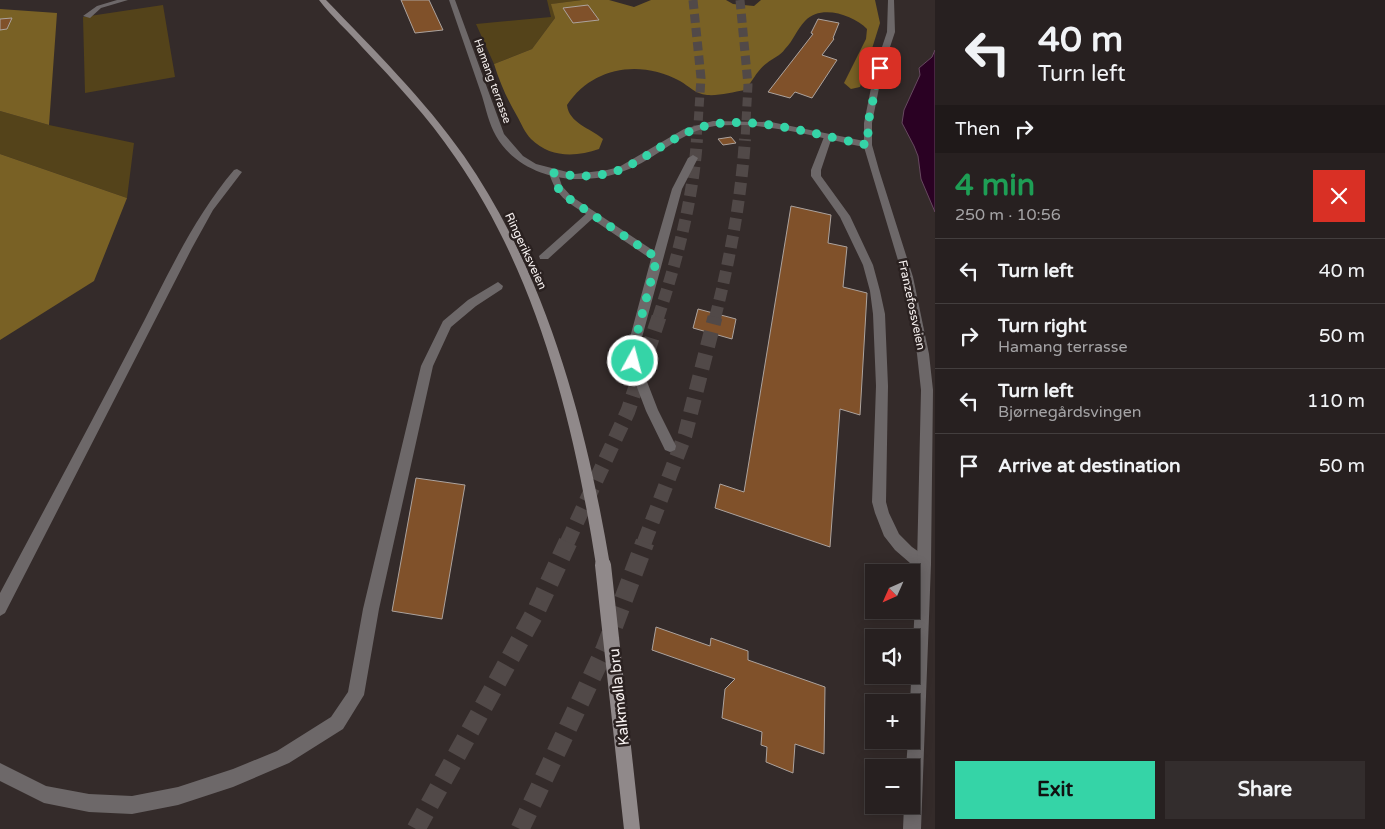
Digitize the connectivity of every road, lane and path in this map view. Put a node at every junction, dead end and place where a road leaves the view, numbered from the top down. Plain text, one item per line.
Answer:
1 (125, 0) edge
2 (322, 0) edge
3 (452, 0) edge
4 (890, 0) edge
5 (86, 16) dead end
6 (828, 137) junction
7 (868, 145) junction
8 (693, 158) dead end
9 (237, 172) dead end
10 (554, 173) junction
11 (592, 215) junction
12 (544, 256) dead end
13 (657, 258) junction
14 (498, 286) dead end
15 (670, 446) dead end
16 (924, 564) junction
17 (603, 565) joint
18 (0, 608) edge
19 (0, 772) edge
20 (632, 829) edge
21 (912, 829) edge

1 - 5 street
2 - 17 main road, Ringeriksveien
3 - 10 street, Hamang terrasse
4 - 7 street, Franzefossveien
6 - 7 street, Hamang terrasse
6 - 10 street, Hamang terrasse
6 - 16 street
7 - 16 street, Franzefossveien
8 - 13 street
9 - 18 street
10 - 11 street
11 - 12 street
11 - 13 street
13 - 15 street
14 - 19 street
16 - 21 street, Franzefossveien
17 - 20 main road, Kalkmølla bru, bridge

